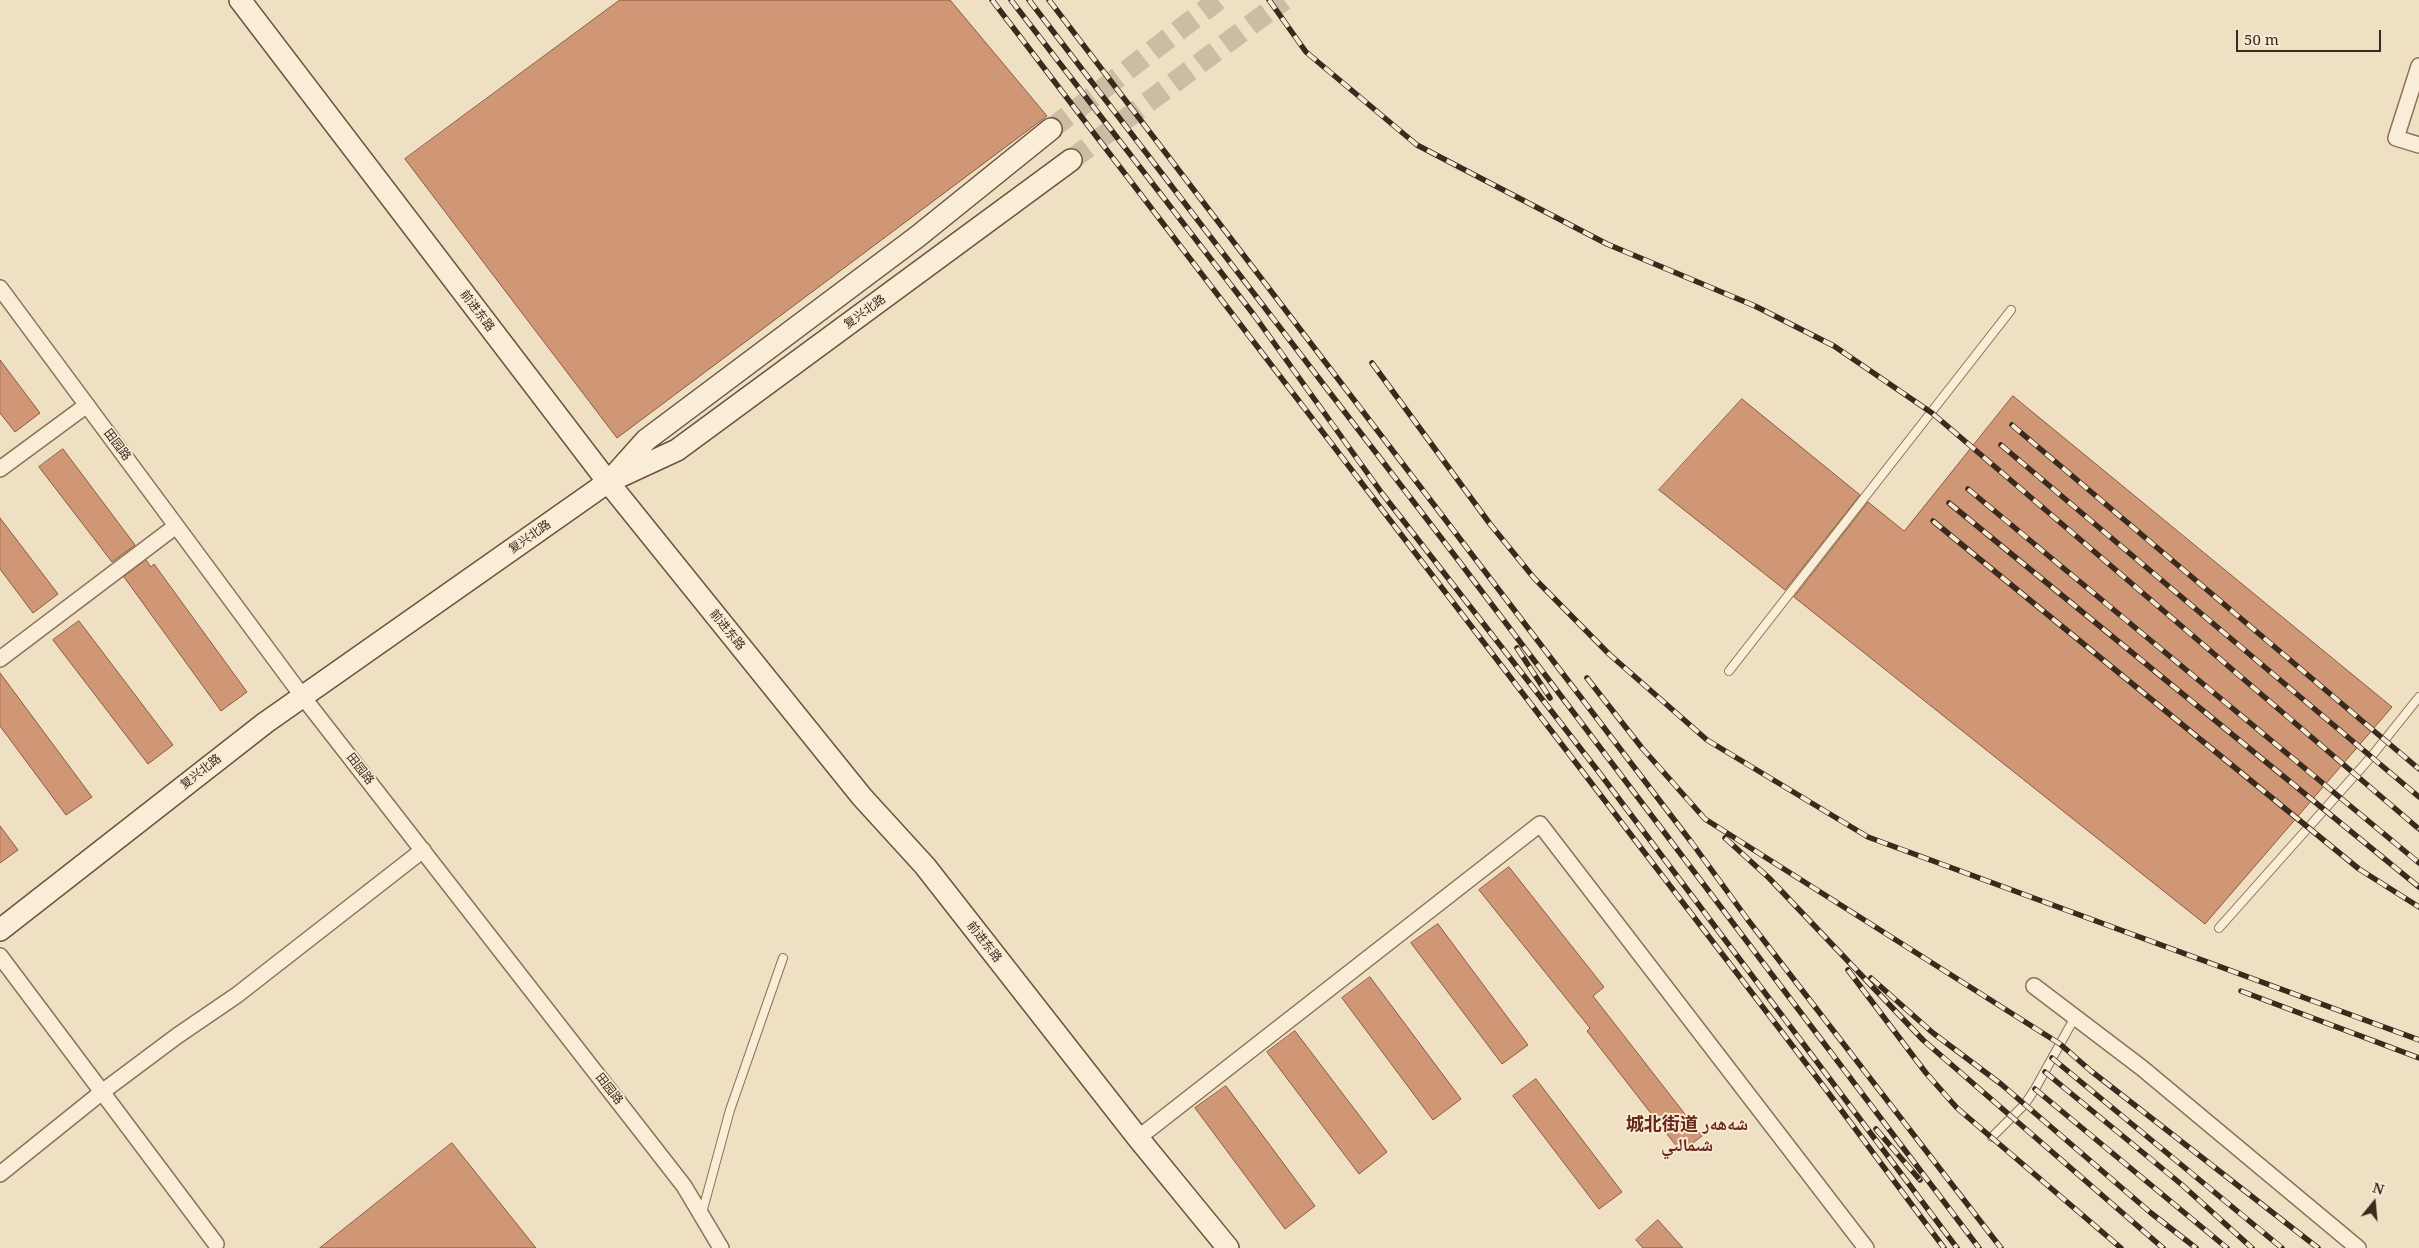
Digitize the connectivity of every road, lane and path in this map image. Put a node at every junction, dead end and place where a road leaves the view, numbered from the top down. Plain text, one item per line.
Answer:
1 (240, 0) edge
2 (2419, 66) edge
3 (1051, 129) tunnel mouth
4 (2419, 146) edge
5 (1071, 160) tunnel mouth
6 (0, 288) edge
7 (2011, 310) dead end
8 (87, 405) junction
9 (0, 469) edge
10 (608, 482) junction
11 (176, 526) junction
12 (0, 659) edge
13 (1730, 671) dead end
14 (303, 697) junction
15 (2419, 697) edge
16 (423, 850) junction
17 (2219, 928) dead end
18 (0, 930) edge
19 (0, 956) edge
20 (783, 958) dead end
21 (2034, 986) dead end
22 (2075, 1017) junction
23 (102, 1092) junction
24 (1992, 1137) dead end
25 (1138, 1138) junction
26 (0, 1174) edge
27 (702, 1213) junction
28 (216, 1244) dead end
29 (721, 1248) edge
30 (1228, 1248) edge
31 (1866, 1248) edge
32 (2358, 1248) edge

1 - 10 street, 前进东路
2 - 4 street
3 - 10 street
5 - 10 street, 复兴北路
6 - 8 street, 田园路
7 - 13 lane
8 - 9 street
8 - 11 street, 田园路
10 - 14 street, 复兴北路
10 - 25 street, 前进东路
11 - 12 street
11 - 14 street, 田园路
14 - 16 street, 田园路
14 - 18 street, 复兴北路
15 - 17 lane
16 - 23 street
16 - 27 street, 田园路
19 - 23 street
20 - 27 lane
21 - 22 street
22 - 24 lane
22 - 32 street
23 - 26 street
23 - 28 street
25 - 30 street, 前进东路
25 - 31 street
27 - 29 street, 田园路

